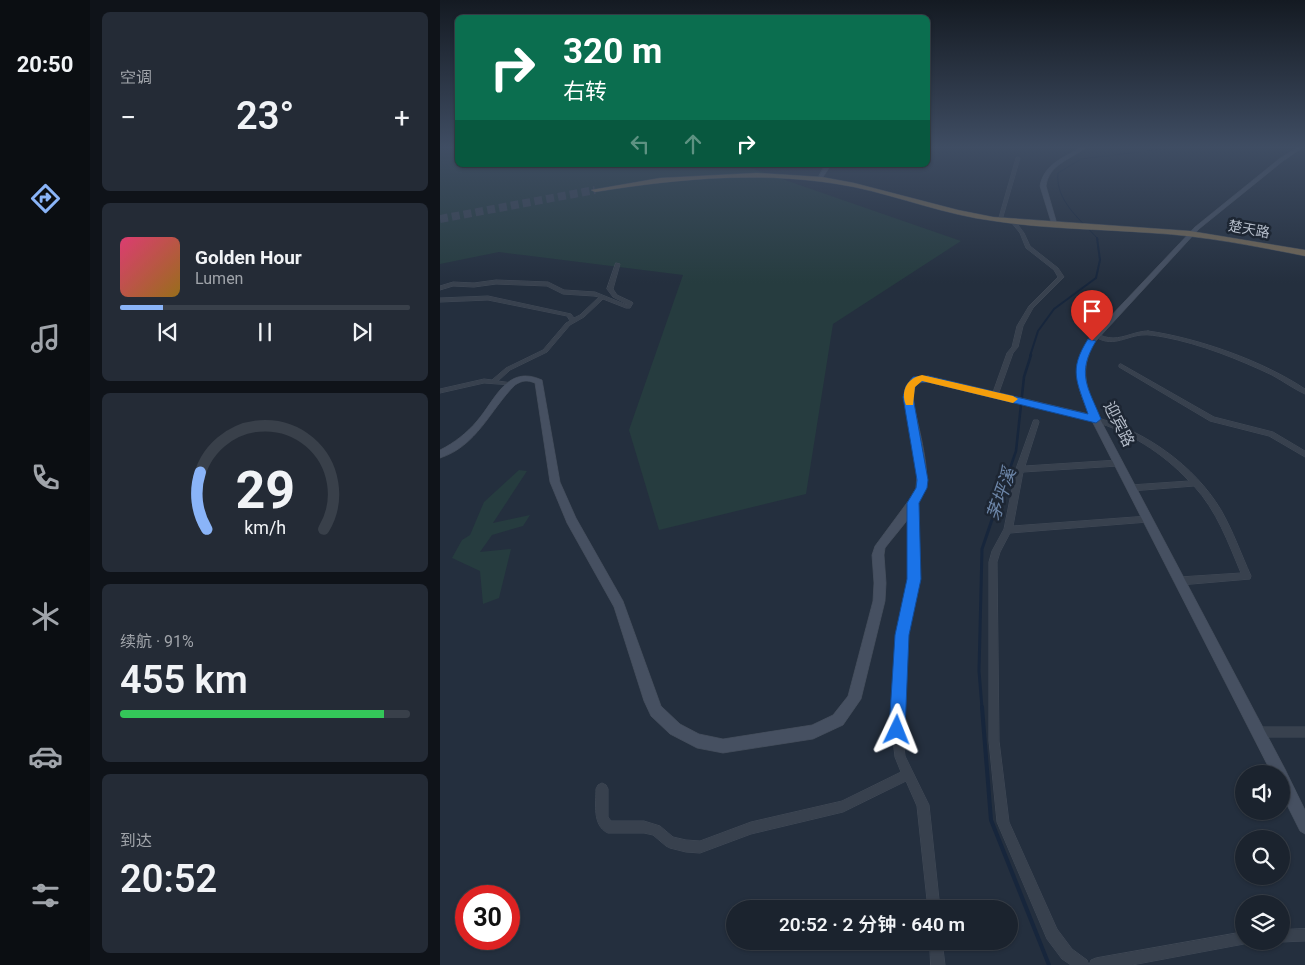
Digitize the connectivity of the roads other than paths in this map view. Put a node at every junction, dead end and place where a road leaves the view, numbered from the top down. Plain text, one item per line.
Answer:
1 (886, 193) edge
2 (1008, 193) edge
3 (1045, 193) edge
4 (1241, 193) edge
5 (1000, 220) junction
6 (1013, 222) junction
7 (1054, 224) junction
8 (1192, 234) junction
9 (1305, 253) edge
10 (618, 264) dead end
11 (440, 288) edge
12 (602, 297) junction
13 (440, 300) edge
14 (572, 320) junction
15 (1097, 336) junction
16 (1120, 366) dead end
17 (495, 380) junction
18 (510, 384) junction
19 (440, 391) edge
20 (1305, 392) edge
21 (1000, 396) junction
22 (1096, 419) junction
23 (1036, 422) dead end
24 (440, 454) edge
25 (1305, 454) edge
26 (1118, 463) junction
27 (1020, 469) junction
28 (1196, 484) junction
29 (1131, 488) junction
30 (913, 503) junction
31 (1148, 519) junction
32 (1008, 530) junction
33 (1180, 581) junction
34 (1259, 732) junction
35 (1305, 732) edge
36 (1276, 765) edge
37 (908, 774) junction
38 (602, 788) dead end
39 (1290, 795) edge
40 (1305, 826) edge
41 (933, 900) edge
42 (1305, 935) edge
43 (1290, 936) edge
44 (1235, 940) edge
45 (937, 950) edge
46 (938, 965) edge
47 (1082, 965) edge
48 (1096, 965) edge

1 - 5 highway, 楚天路
2 - 5 street
3 - 7 street
4 - 8 street, 迎宾路
5 - 6 highway, 楚天路
6 - 7 highway, 楚天路
6 - 21 street
7 - 8 highway, 楚天路
8 - 9 highway, 楚天路
8 - 15 street, 迎宾路
10 - 12 street
11 - 12 street
12 - 14 street
13 - 14 street
14 - 17 street
15 - 20 street
15 - 22 street, 迎宾路
16 - 25 street
17 - 18 street
17 - 19 street
18 - 24 street
18 - 30 street
21 - 22 street
21 - 30 street
22 - 26 street, 迎宾路
22 - 28 street
23 - 27 street
26 - 27 street
26 - 29 street, 迎宾路
27 - 32 street
28 - 29 street
28 - 33 street
29 - 31 street, 迎宾路
30 - 37 street
31 - 32 street
31 - 33 street, 迎宾路
32 - 47 street
33 - 34 street, 迎宾路
34 - 35 street
34 - 36 street, 迎宾路
37 - 38 street
37 - 41 street
39 - 40 street
42 - 43 street
44 - 48 street
45 - 46 street

